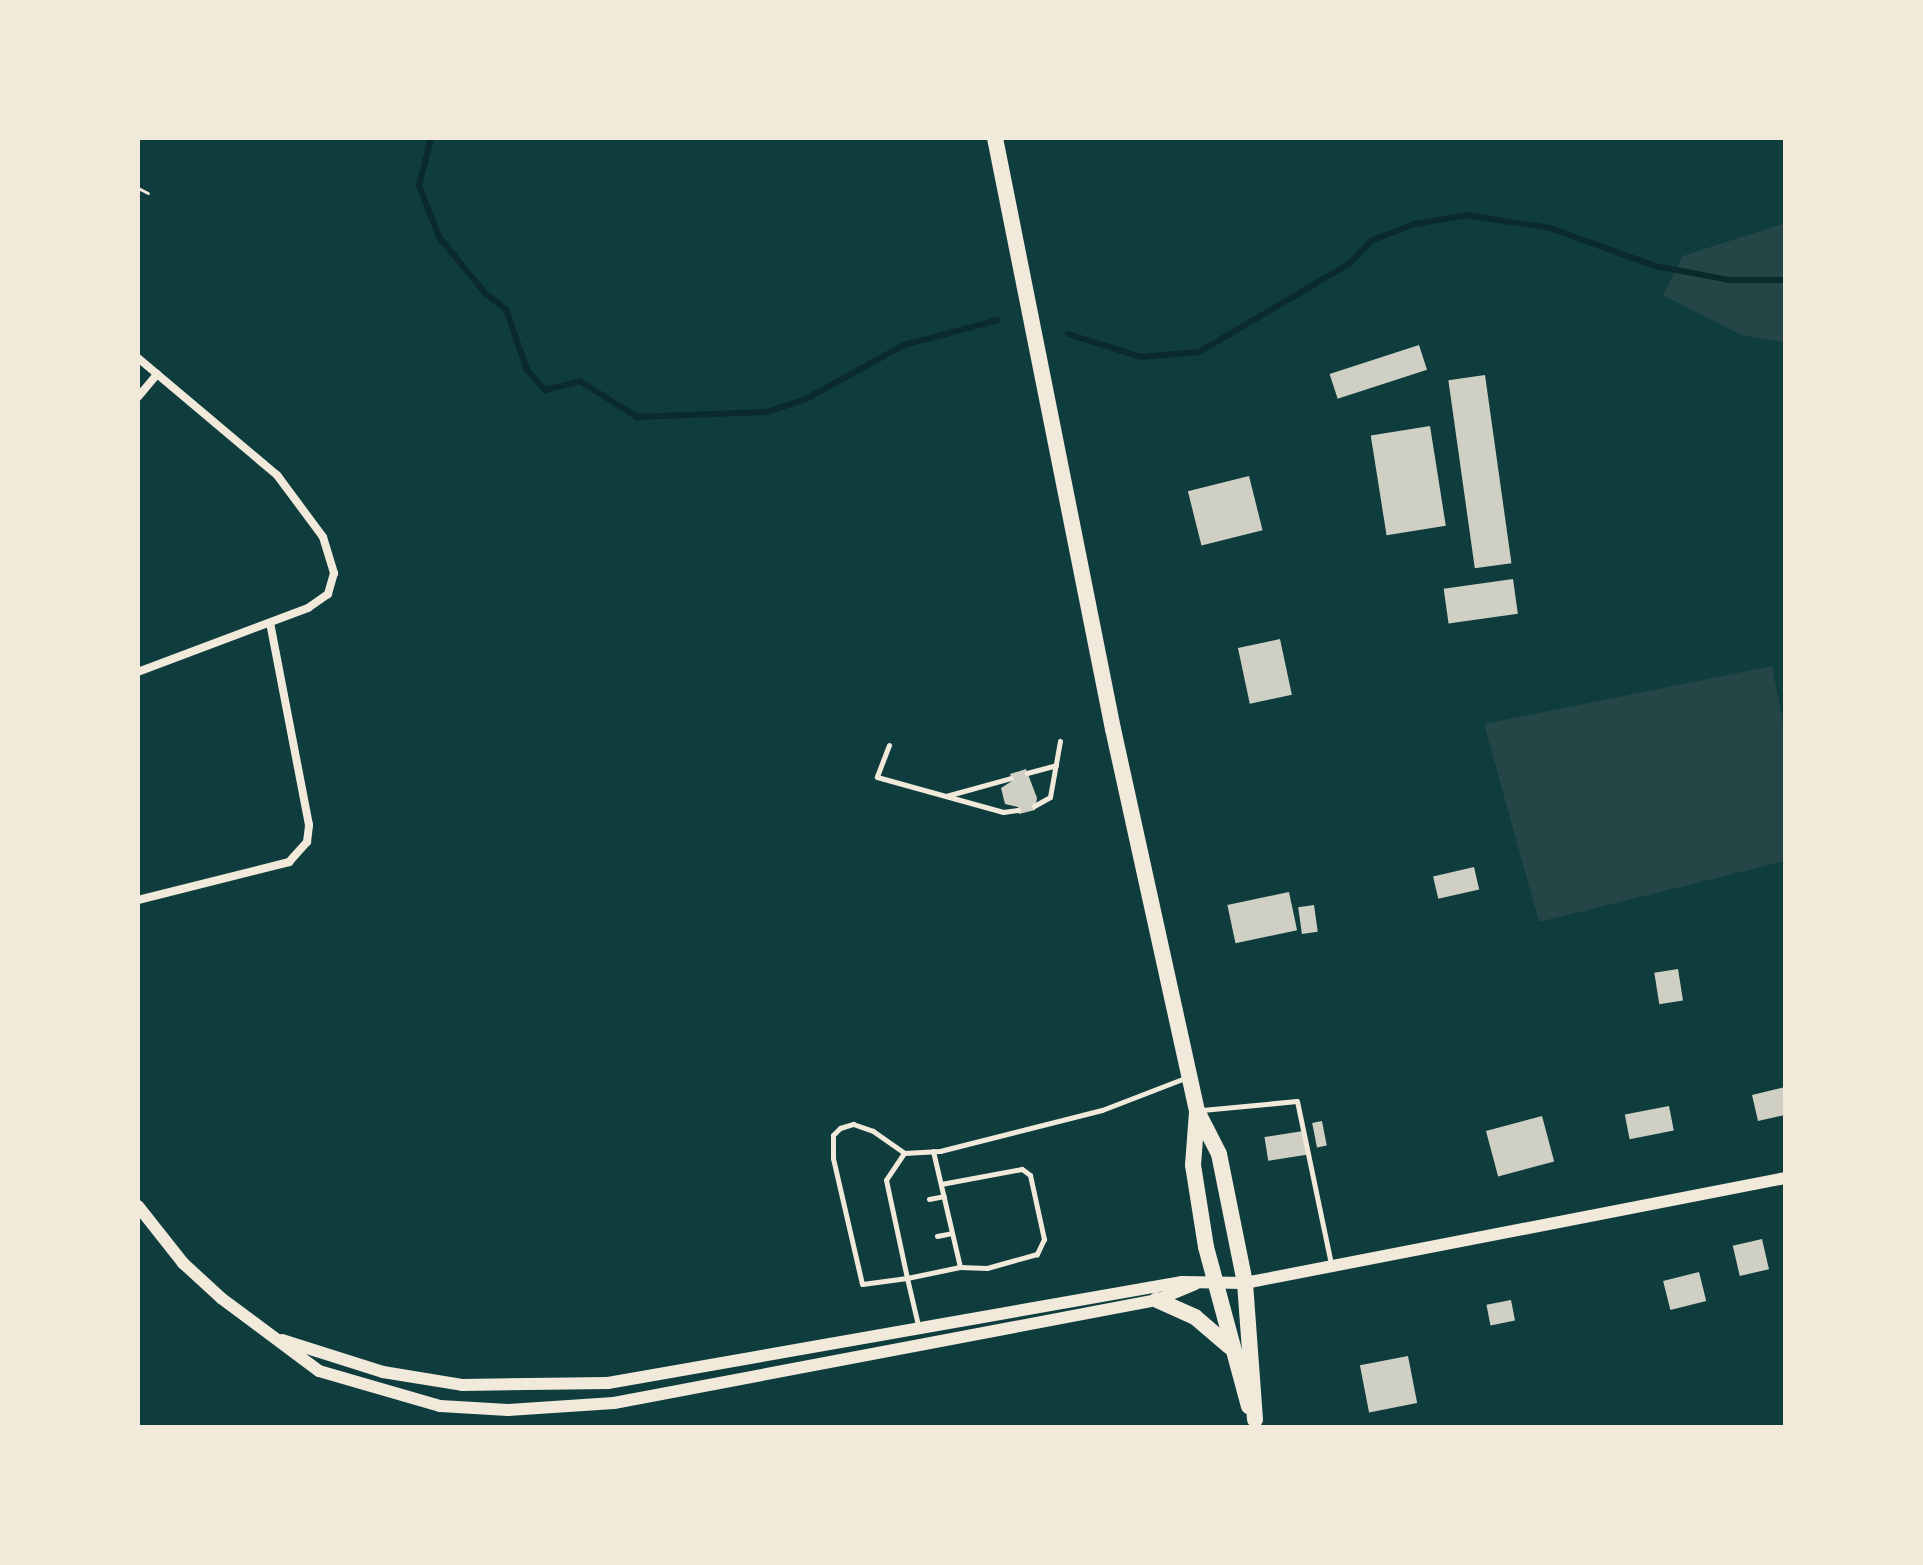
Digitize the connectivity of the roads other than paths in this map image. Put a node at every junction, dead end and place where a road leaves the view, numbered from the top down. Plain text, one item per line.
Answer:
1 (995, 138) edge
2 (138, 358) edge
3 (157, 374) junction
4 (138, 397) edge
5 (270, 623) junction
6 (138, 672) edge
7 (1060, 741) dead end
8 (889, 745) dead end
9 (1056, 765) junction
10 (1027, 773) dead end
11 (1011, 778) dead end
12 (945, 796) junction
13 (1034, 806) dead end
14 (1018, 810) dead end
15 (138, 900) edge
16 (1190, 1076) junction
17 (1197, 1111) junction
18 (933, 1151) junction
19 (904, 1153) junction
20 (1785, 1178) edge
21 (941, 1184) junction
22 (944, 1196) junction
23 (929, 1199) dead end
24 (901, 1204) dead end
25 (138, 1206) edge
26 (891, 1206) junction
27 (952, 1233) junction
28 (937, 1236) dead end
29 (908, 1242) dead end
30 (900, 1244) junction
31 (1331, 1265) junction
32 (960, 1267) junction
33 (907, 1278) junction
34 (1245, 1283) junction
35 (1195, 1284) junction
36 (1213, 1285) junction
37 (1157, 1300) junction
38 (918, 1325) junction
39 (282, 1340) junction
40 (1229, 1346) junction
41 (1255, 1423) edge

1 - 16 main road
2 - 3 street
3 - 4 street
3 - 5 street
5 - 6 street
5 - 15 street
7 - 9 lane
8 - 12 lane
9 - 10 lane
9 - 13 lane
11 - 12 lane
12 - 14 lane
16 - 17 main road
16 - 18 lane
17 - 31 lane
17 - 34 main road
17 - 36 main road
18 - 19 lane
18 - 21 lane
19 - 26 lane
19 - 33 lane
20 - 31 street
21 - 22 lane
21 - 32 lane
22 - 23 lane
22 - 27 lane
24 - 26 lane
25 - 39 street
26 - 30 lane
27 - 28 lane
27 - 32 lane
29 - 30 lane
30 - 33 lane
31 - 34 street
32 - 33 lane
33 - 38 lane
34 - 36 street
34 - 41 main road
35 - 36 street
35 - 37 street
35 - 38 street
36 - 40 main road
37 - 39 street
37 - 40 main road
38 - 39 street
40 - 41 main road

